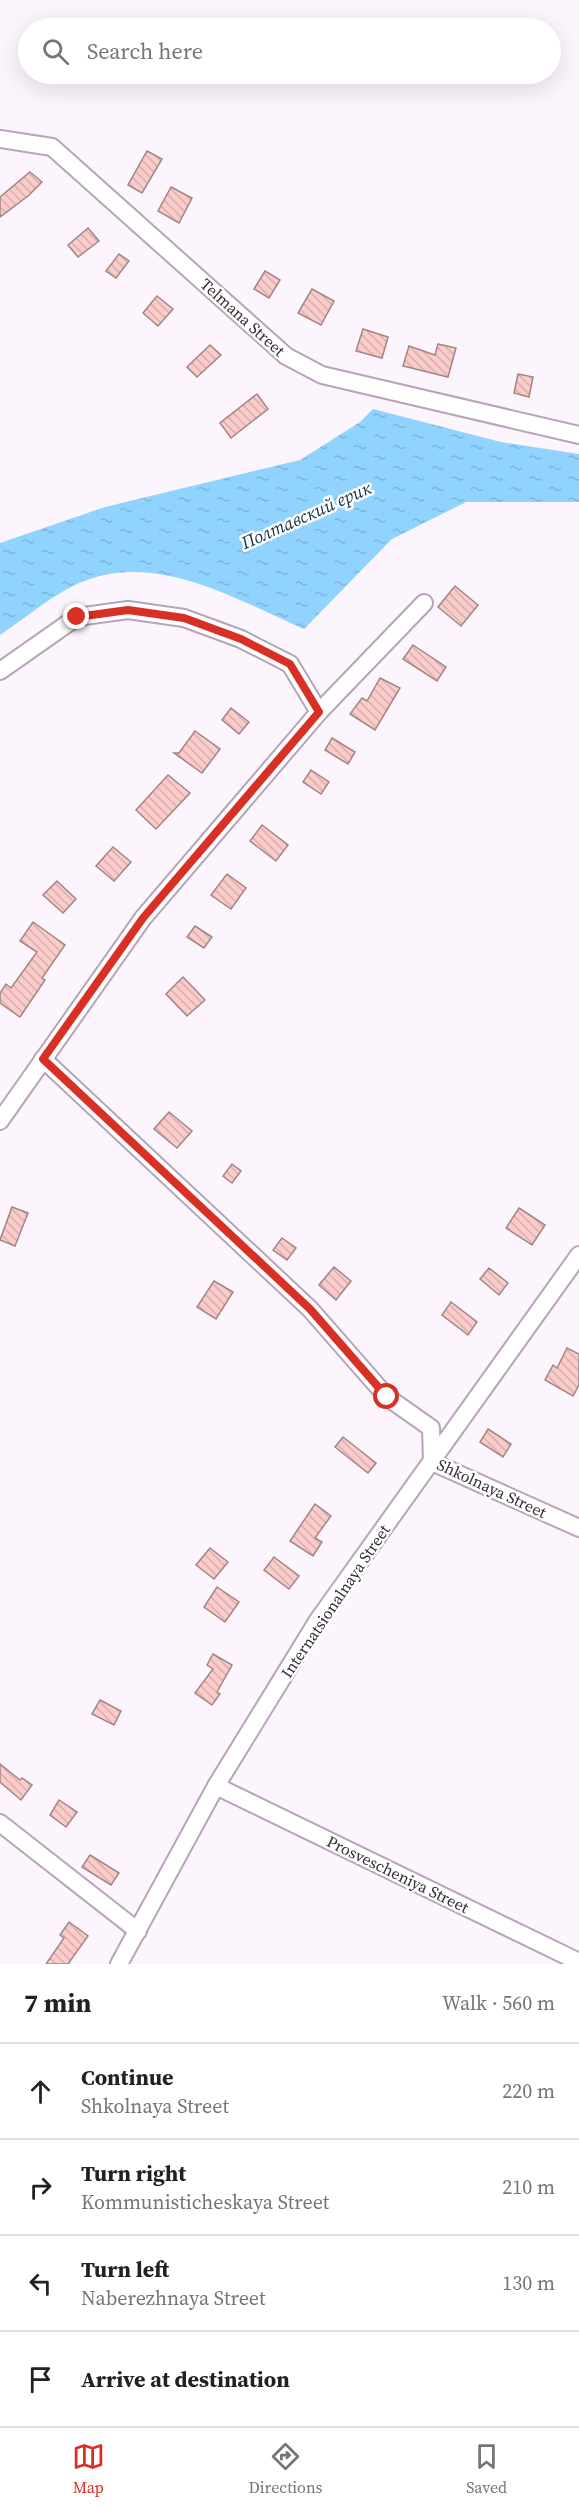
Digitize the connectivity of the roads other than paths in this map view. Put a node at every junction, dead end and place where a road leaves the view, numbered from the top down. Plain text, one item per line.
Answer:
1 (0, 139) edge
2 (579, 435) edge
3 (424, 603) dead end
4 (0, 671) edge
5 (319, 712) junction
6 (43, 1059) junction
7 (0, 1121) edge
8 (579, 1255) edge
9 (432, 1462) junction
10 (579, 1528) edge
11 (216, 1786) junction
12 (0, 1823) edge
13 (138, 1931) junction
14 (579, 1962) edge
15 (118, 1964) edge

1 - 2 street, Telmana Street
3 - 5 street
4 - 5 street
5 - 6 street
6 - 7 street
6 - 9 street, Shkolnaya Street
8 - 9 street, Internatsionalnaya Street
9 - 10 street, Shkolnaya Street
9 - 11 street, Internatsionalnaya Street
11 - 13 street, Internatsionalnaya Street
11 - 14 street, Prosvescheniya Street
12 - 13 street
13 - 15 street, Internatsionalnaya Street

